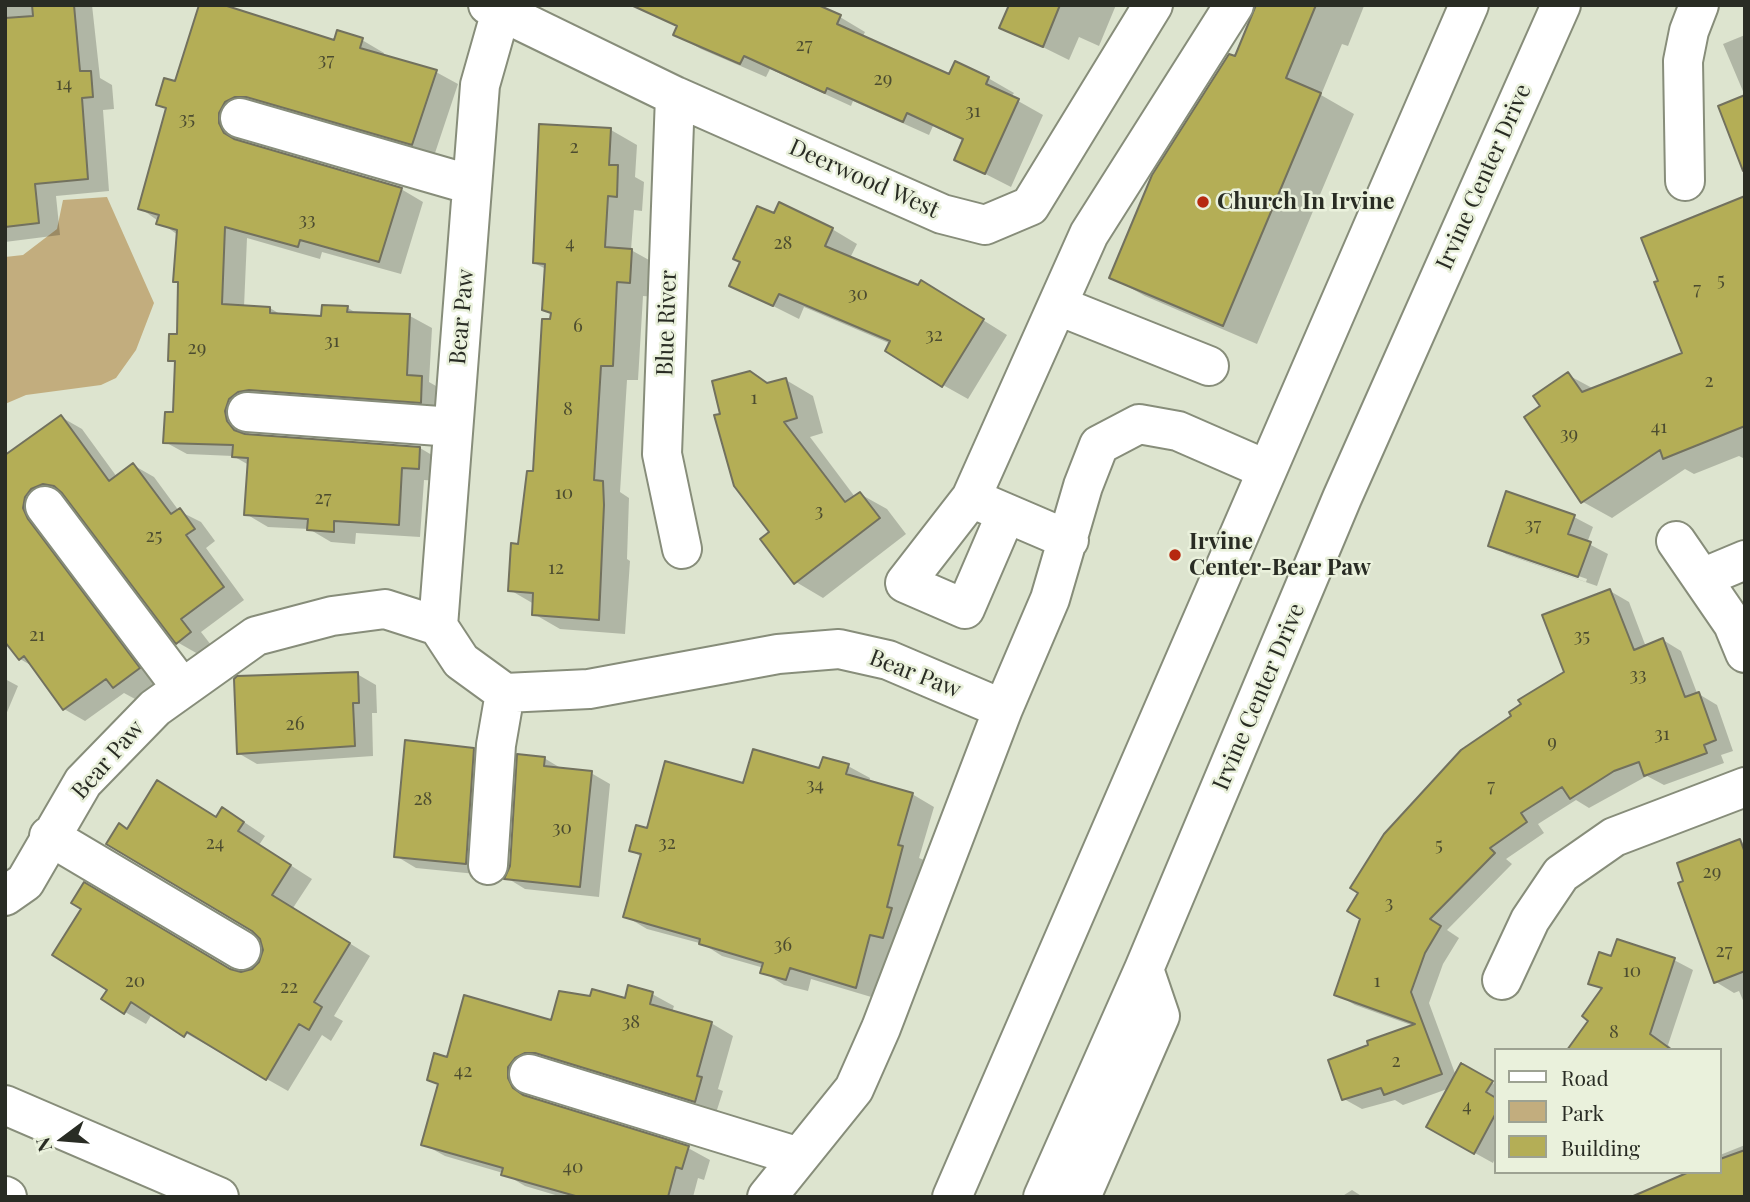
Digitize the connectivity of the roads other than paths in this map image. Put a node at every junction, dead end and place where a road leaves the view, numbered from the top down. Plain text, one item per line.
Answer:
1 (1153, 5) edge
2 (1234, 5) edge
3 (1469, 5) edge
4 (1560, 5) edge
5 (1699, 5) edge
6 (494, 8) edge
7 (675, 96) junction
8 (240, 118) dead end
9 (1685, 181) dead end
10 (472, 185) junction
11 (1059, 306) junction
12 (1209, 366) dead end
13 (247, 412) dead end
14 (453, 427) junction
15 (1265, 469) junction
16 (971, 498) junction
17 (46, 506) dead end
18 (1006, 514) junction
19 (1069, 540) junction
20 (1676, 541) dead end
21 (682, 548) dead end
22 (1745, 560) edge
23 (1702, 578) junction
24 (438, 626) junction
25 (1745, 653) edge
26 (182, 688) junction
27 (505, 693) junction
28 (1003, 709) junction
29 (1745, 787) edge
30 (49, 836) junction
31 (488, 865) dead end
32 (5, 896) edge
33 (241, 950) dead end
34 (1144, 969) junction
35 (1502, 980) dead end
36 (529, 1074) dead end
37 (5, 1105) edge
38 (799, 1157) junction
39 (219, 1197) edge
40 (767, 1197) edge
41 (952, 1197) edge
42 (1043, 1197) edge
43 (1082, 1197) edge

1 - 7 street, Deerwood West
2 - 11 street
3 - 15 street
4 - 34 street, Irvine Center Drive
5 - 9 street
6 - 7 street, Deerwood West
6 - 10 street, Bear Paw
7 - 21 street, Blue River
8 - 10 street
10 - 14 street, Bear Paw
11 - 12 street
11 - 16 street
13 - 14 street
14 - 24 street, Bear Paw
15 - 19 street
15 - 41 street
16 - 18 street
16 - 18 street
17 - 26 street
18 - 19 street
19 - 28 street
20 - 23 street
22 - 23 street
23 - 25 street
24 - 26 street, Bear Paw
24 - 27 street
26 - 30 street, Bear Paw
27 - 28 street, Bear Paw
27 - 31 street
28 - 38 street
29 - 35 street
30 - 32 street, Bear Paw
30 - 33 street
34 - 42 street, Irvine Center Drive
34 - 43 street
36 - 38 street
37 - 39 street
38 - 40 street

